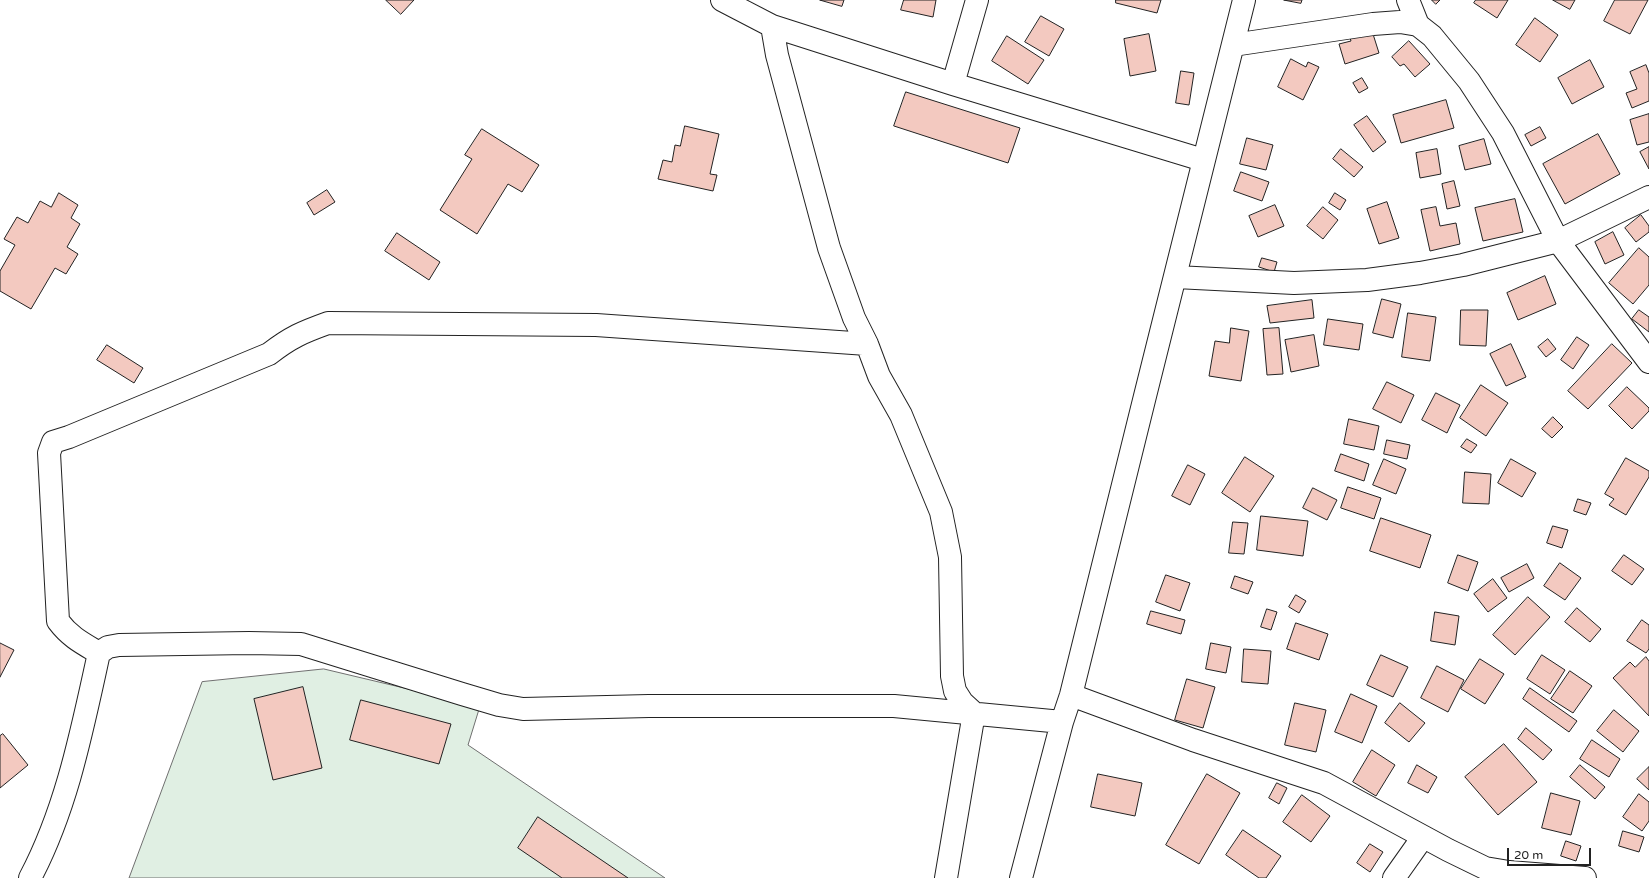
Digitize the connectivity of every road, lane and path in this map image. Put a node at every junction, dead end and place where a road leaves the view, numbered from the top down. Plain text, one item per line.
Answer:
1 (722, 0) edge
2 (977, 0) edge
3 (1244, 0) edge
4 (1408, 0) edge
5 (742, 5) edge
6 (1418, 25) junction
7 (772, 26) junction
8 (1233, 45) junction
9 (953, 84) junction
10 (1203, 160) junction
11 (1649, 197) edge
12 (1558, 241) junction
13 (1176, 277) junction
14 (867, 344) junction
15 (1649, 362) edge
16 (99, 653) junction
17 (1071, 695) junction
18 (974, 713) junction
19 (1062, 722) junction
20 (1423, 837) junction
21 (30, 878) edge
22 (946, 878) edge
23 (1020, 878) edge
24 (1394, 878) edge
25 (1585, 878) edge

1 - 5 street
2 - 9 street
3 - 8 street
4 - 6 street
5 - 7 street
6 - 8 street
6 - 12 street
7 - 9 street
7 - 14 street
8 - 10 street
9 - 10 street
10 - 13 street
11 - 12 street
12 - 13 street
12 - 15 street
13 - 17 street
14 - 16 street
14 - 18 street
16 - 18 street
16 - 21 street
17 - 19 street
17 - 20 street
18 - 19 street
18 - 22 street
19 - 23 street
20 - 24 street
20 - 25 street

